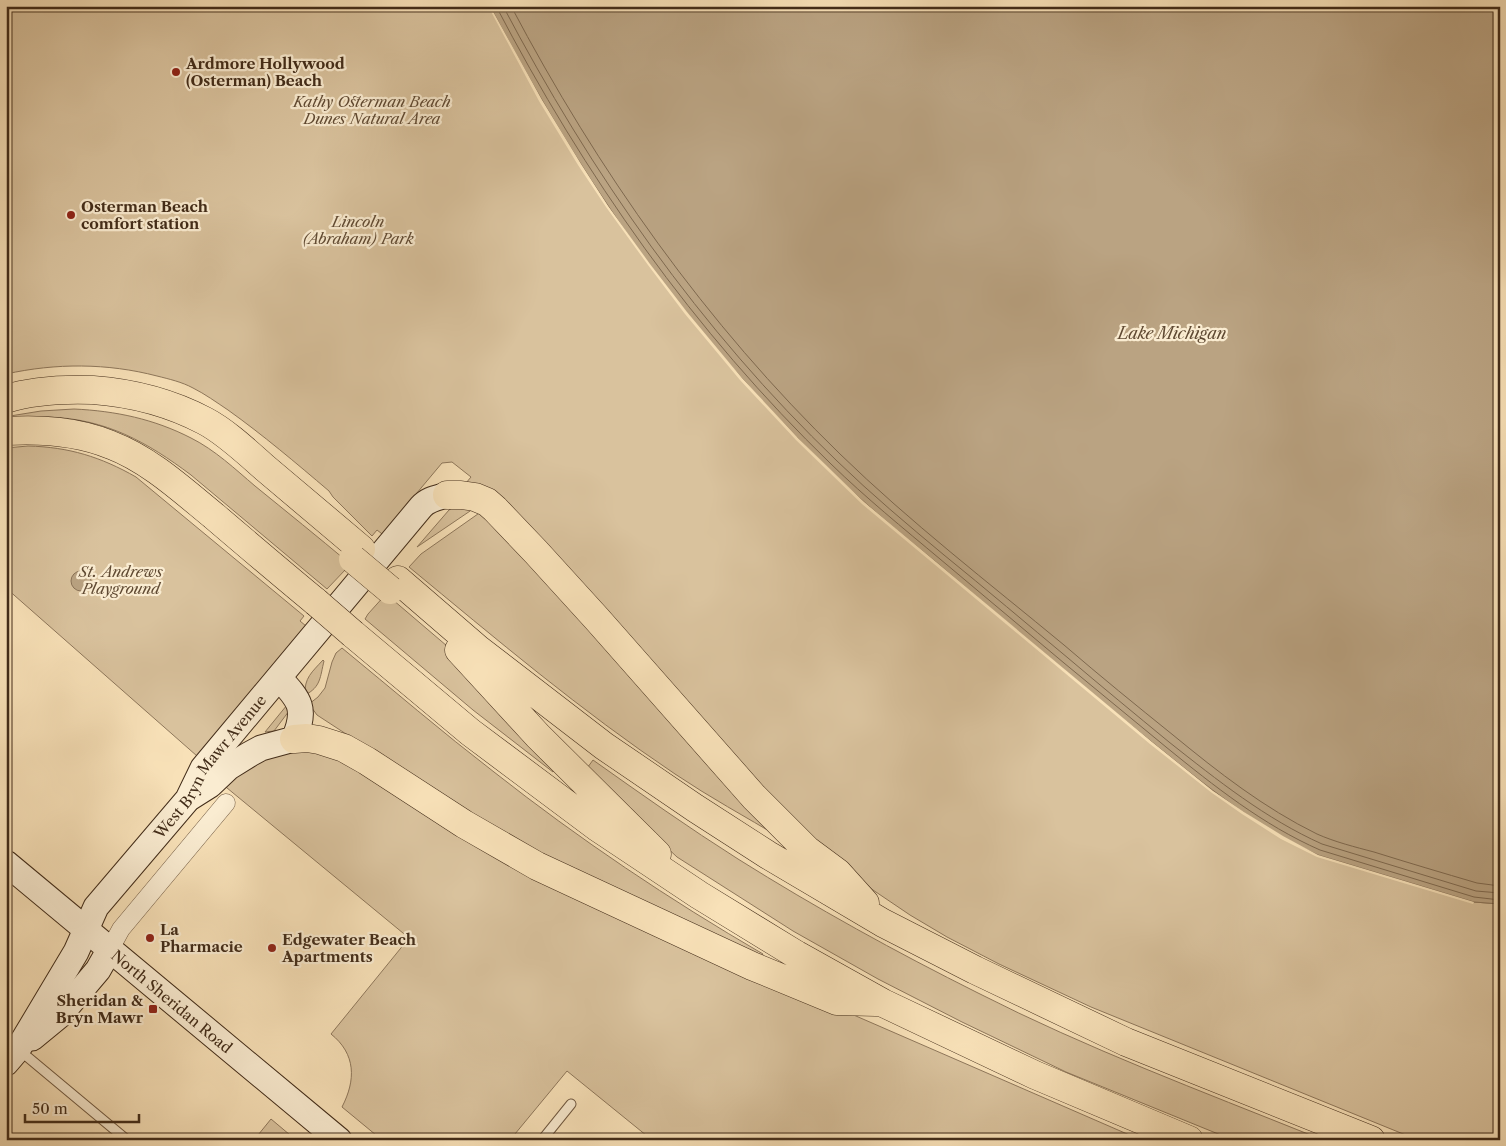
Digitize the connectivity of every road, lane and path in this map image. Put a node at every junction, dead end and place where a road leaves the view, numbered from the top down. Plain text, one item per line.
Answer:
1 (6, 399) edge
2 (6, 412) edge
3 (6, 431) edge
4 (447, 496) joint
5 (357, 554) junction
6 (394, 585) junction
7 (278, 678) junction
8 (294, 739) junction
9 (188, 799) junction
10 (226, 803) dead end
11 (6, 863) edge
12 (699, 895) junction
13 (883, 923) junction
14 (86, 929) junction
15 (110, 949) junction
16 (883, 1003) junction
17 (10, 1050) edge
18 (571, 1104) dead end
19 (127, 1140) edge
20 (339, 1140) edge
21 (542, 1140) edge
22 (1189, 1140) edge
23 (1371, 1140) edge

1 - 5 highway
2 - 5 highway
3 - 12 highway, bridge
4 - 7 main road, West Bryn Mawr Avenue
4 - 13 highway
5 - 6 highway
6 - 12 highway
6 - 13 highway
7 - 8 main road
7 - 9 main road, West Bryn Mawr Avenue
8 - 9 main road
8 - 16 highway
9 - 14 main road, West Bryn Mawr Avenue
10 - 15 street
11 - 14 main road, North Sheridan Road
12 - 16 highway
13 - 23 highway
14 - 15 main road, North Sheridan Road
14 - 17 main road, West Bryn Mawr Avenue
15 - 17 main road
15 - 20 main road, North Sheridan Road
16 - 22 highway
17 - 19 lane
18 - 21 lane

